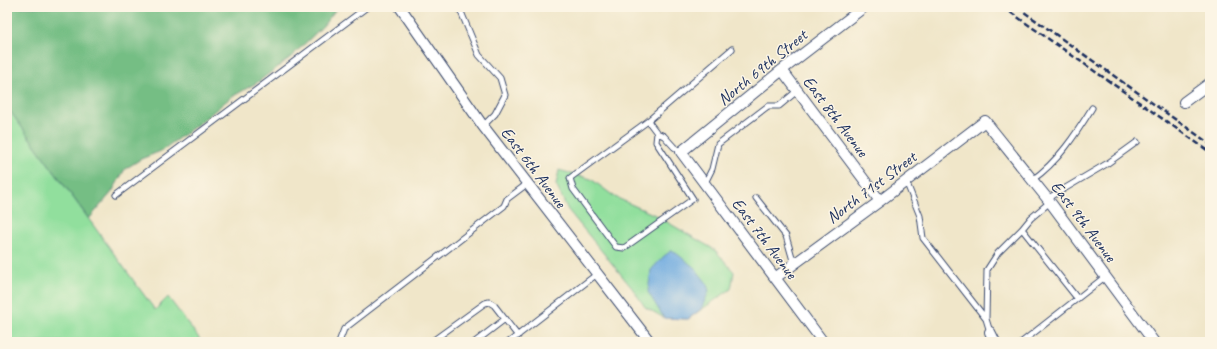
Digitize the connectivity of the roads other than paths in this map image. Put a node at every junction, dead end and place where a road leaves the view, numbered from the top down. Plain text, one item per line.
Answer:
1 (367, 7) edge
2 (400, 7) edge
3 (459, 7) edge
4 (864, 7) edge
5 (732, 49) dead end
6 (782, 70) junction
7 (1210, 83) edge
8 (797, 91) junction
9 (1184, 102) dead end
10 (1092, 108) dead end
11 (648, 121) junction
12 (985, 121) joint
13 (483, 126) junction
14 (657, 133) junction
15 (1137, 142) dead end
16 (681, 152) junction
17 (1032, 180) junction
18 (906, 181) junction
19 (527, 184) junction
20 (704, 184) junction
21 (116, 195) dead end
22 (756, 198) dead end
23 (880, 200) junction
24 (1048, 200) junction
25 (1022, 228) junction
26 (794, 264) junction
27 (597, 274) junction
28 (1106, 276) junction
29 (775, 278) junction
30 (1077, 298) junction
31 (505, 319) junction
32 (986, 319) junction
33 (990, 332) joint
34 (518, 336) junction
35 (339, 342) edge
36 (431, 342) edge
37 (475, 342) edge
38 (509, 342) edge
39 (650, 342) edge
40 (823, 342) edge
41 (995, 342) edge
42 (1022, 342) edge
43 (1154, 342) edge

1 - 21 lane
2 - 13 street, East 6th Avenue
3 - 13 lane
4 - 6 street, North 69th Street
5 - 11 lane
6 - 8 street, East 8th Avenue
6 - 16 street, North 69th Street
7 - 9 street
8 - 20 lane
8 - 23 street, East 8th Avenue
10 - 17 lane
11 - 14 lane
11 - 14 lane
12 - 17 street, East 9th Avenue
12 - 18 street, North 71st Street
13 - 19 street, East 6th Avenue
14 - 16 lane
15 - 24 lane
16 - 20 street, East 7th Avenue
17 - 24 street, East 9th Avenue
18 - 23 street, North 71st Street
18 - 32 lane
19 - 27 street, East 6th Avenue
19 - 35 lane
20 - 29 street, East 7th Avenue
22 - 26 lane
23 - 26 street, North 71st Street
24 - 25 lane
24 - 28 street, East 9th Avenue
25 - 30 lane
25 - 32 lane
26 - 29 street, North 71st Street
27 - 34 lane
27 - 39 street, East 6th Avenue
28 - 30 lane
28 - 43 street, East 9th Avenue
29 - 40 street, East 7th Avenue
30 - 42 lane
31 - 34 lane
31 - 36 lane
31 - 37 lane
32 - 33 lane
33 - 41 street
34 - 38 lane

